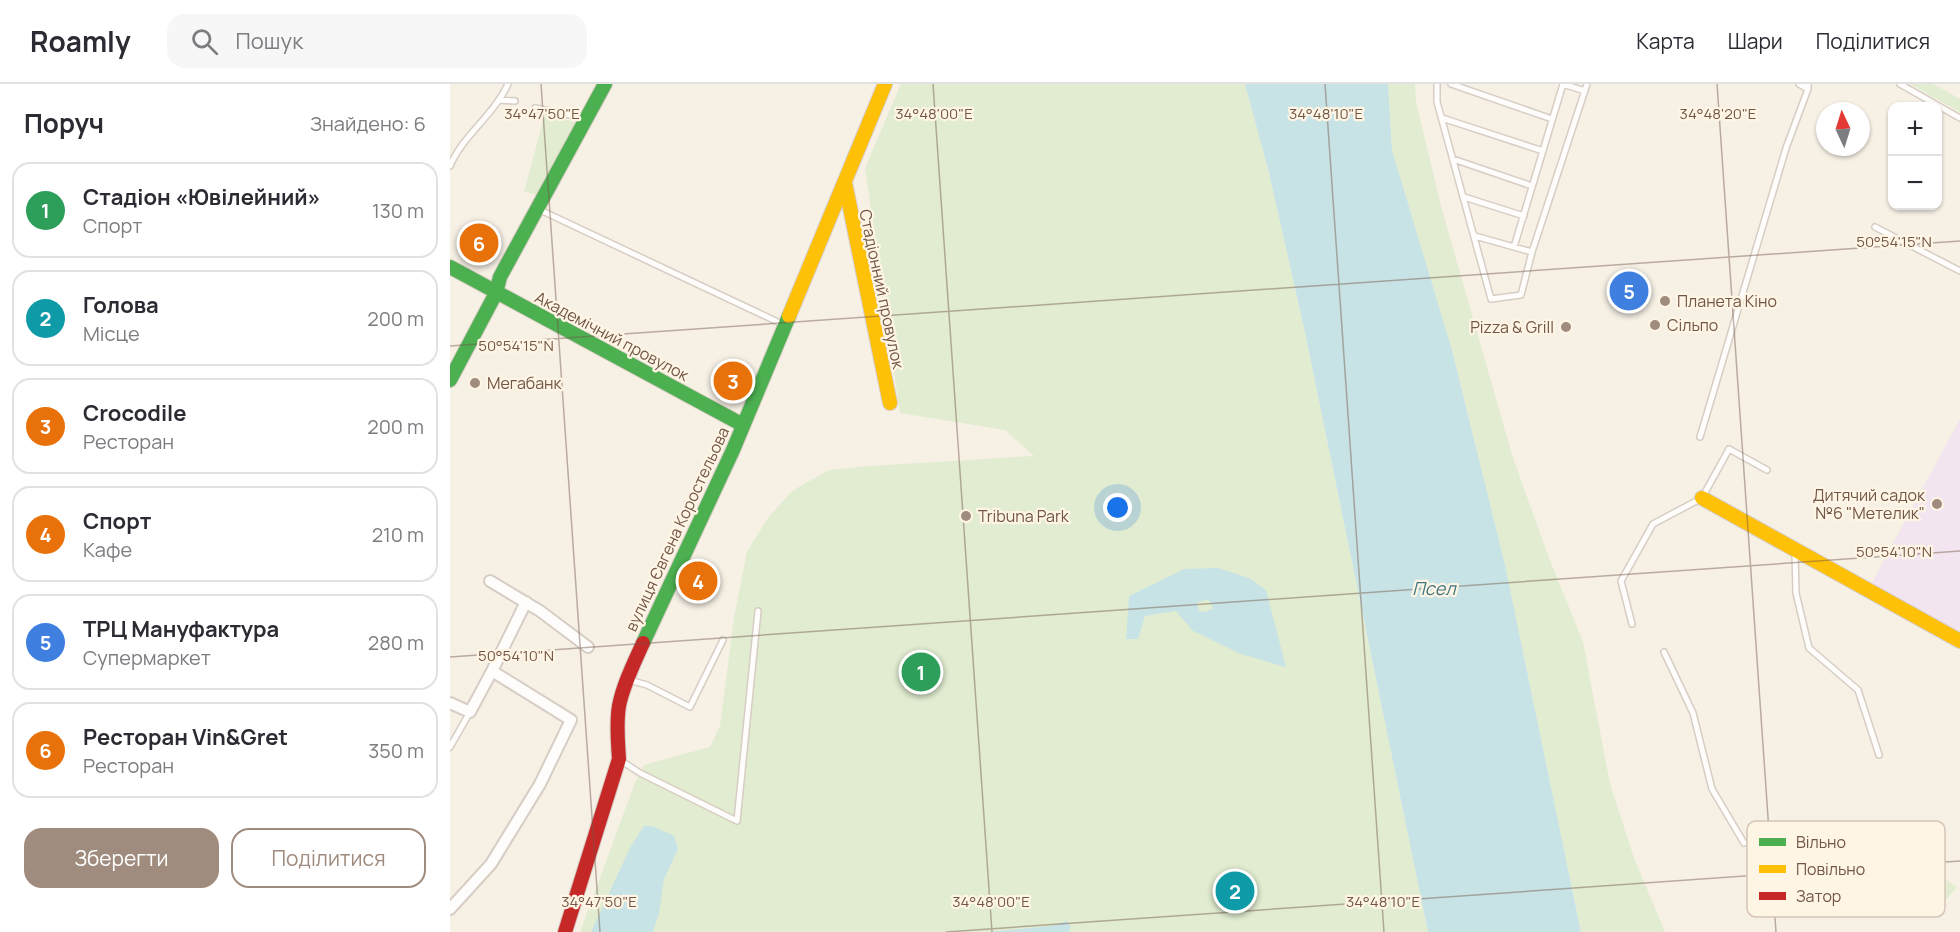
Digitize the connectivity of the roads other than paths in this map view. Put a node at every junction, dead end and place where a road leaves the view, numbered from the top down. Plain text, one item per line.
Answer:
1 (605, 84) edge
2 (885, 84) edge
3 (1437, 84) edge
4 (1451, 84) edge
5 (1563, 84) edge
6 (1587, 84) edge
7 (1799, 84) edge
8 (1813, 84) edge
9 (1900, 84) edge
10 (506, 85) edge
11 (1808, 86) edge
12 (1585, 91) junction
13 (499, 100) junction
14 (515, 101) dead end
15 (535, 108) dead end
16 (585, 118) junction
17 (1442, 118) junction
18 (1960, 118) edge
19 (1552, 119) junction
20 (1543, 151) junction
21 (1453, 159) junction
22 (450, 166) edge
23 (844, 180) junction
24 (1532, 186) junction
25 (1464, 197) junction
26 (537, 209) junction
27 (1524, 216) junction
28 (1875, 227) dead end
29 (1474, 236) junction
30 (1514, 247) junction
31 (1532, 252) junction
32 (450, 267) edge
33 (1960, 271) edge
34 (496, 293) junction
35 (784, 325) junction
36 (450, 380) edge
37 (890, 403) dead end
38 (743, 425) junction
39 (1700, 437) dead end
40 (1767, 470) dead end
41 (1702, 498) junction
42 (1795, 549) junction
43 (490, 581) dead end
44 (526, 603) junction
45 (758, 611) dead end
46 (1632, 624) dead end
47 (723, 640) dead end
48 (1960, 641) edge
49 (588, 647) dead end
50 (1664, 652) dead end
51 (492, 671) junction
52 (628, 679) junction
53 (450, 702) edge
54 (470, 712) junction
55 (450, 747) edge
56 (1879, 755) dead end
57 (619, 759) junction
58 (1744, 843) dead end
59 (450, 909) edge
60 (565, 932) edge

1 - 16 street
2 - 23 street, вулиця Євгена Коростельова
3 - 17 lane
4 - 19 lane
5 - 12 lane
5 - 19 lane
6 - 12 lane
7 - 11 lane
8 - 11 lane
9 - 18 lane
10 - 13 lane
11 - 39 lane
12 - 31 lane
13 - 14 lane
13 - 22 lane
15 - 16 lane
16 - 26 street
17 - 20 lane
17 - 21 lane
19 - 20 lane
20 - 24 lane
21 - 24 lane
21 - 25 lane
23 - 35 street, вулиця Євгена Коростельова
23 - 37 street, Стадіонний провулок
24 - 27 lane
25 - 27 lane
25 - 29 lane
26 - 34 street
26 - 35 lane
27 - 30 lane
28 - 33 lane
29 - 30 lane
29 - 31 lane
30 - 31 lane
32 - 34 street, Академічний провулок
34 - 36 street
34 - 38 street, Академічний провулок
35 - 38 street, вулиця Євгена Коростельова
38 - 52 street, вулиця Євгена Коростельова
40 - 41 lane
41 - 42 street
41 - 46 lane
42 - 48 street
42 - 56 lane
43 - 44 street
44 - 49 street
44 - 51 street
45 - 57 lane
47 - 52 lane
50 - 58 lane
51 - 54 street
51 - 59 street
52 - 57 street, вулиця Євгена Коростельова
53 - 54 street
54 - 55 lane
57 - 60 street, вулиця Євгена Коростельова

